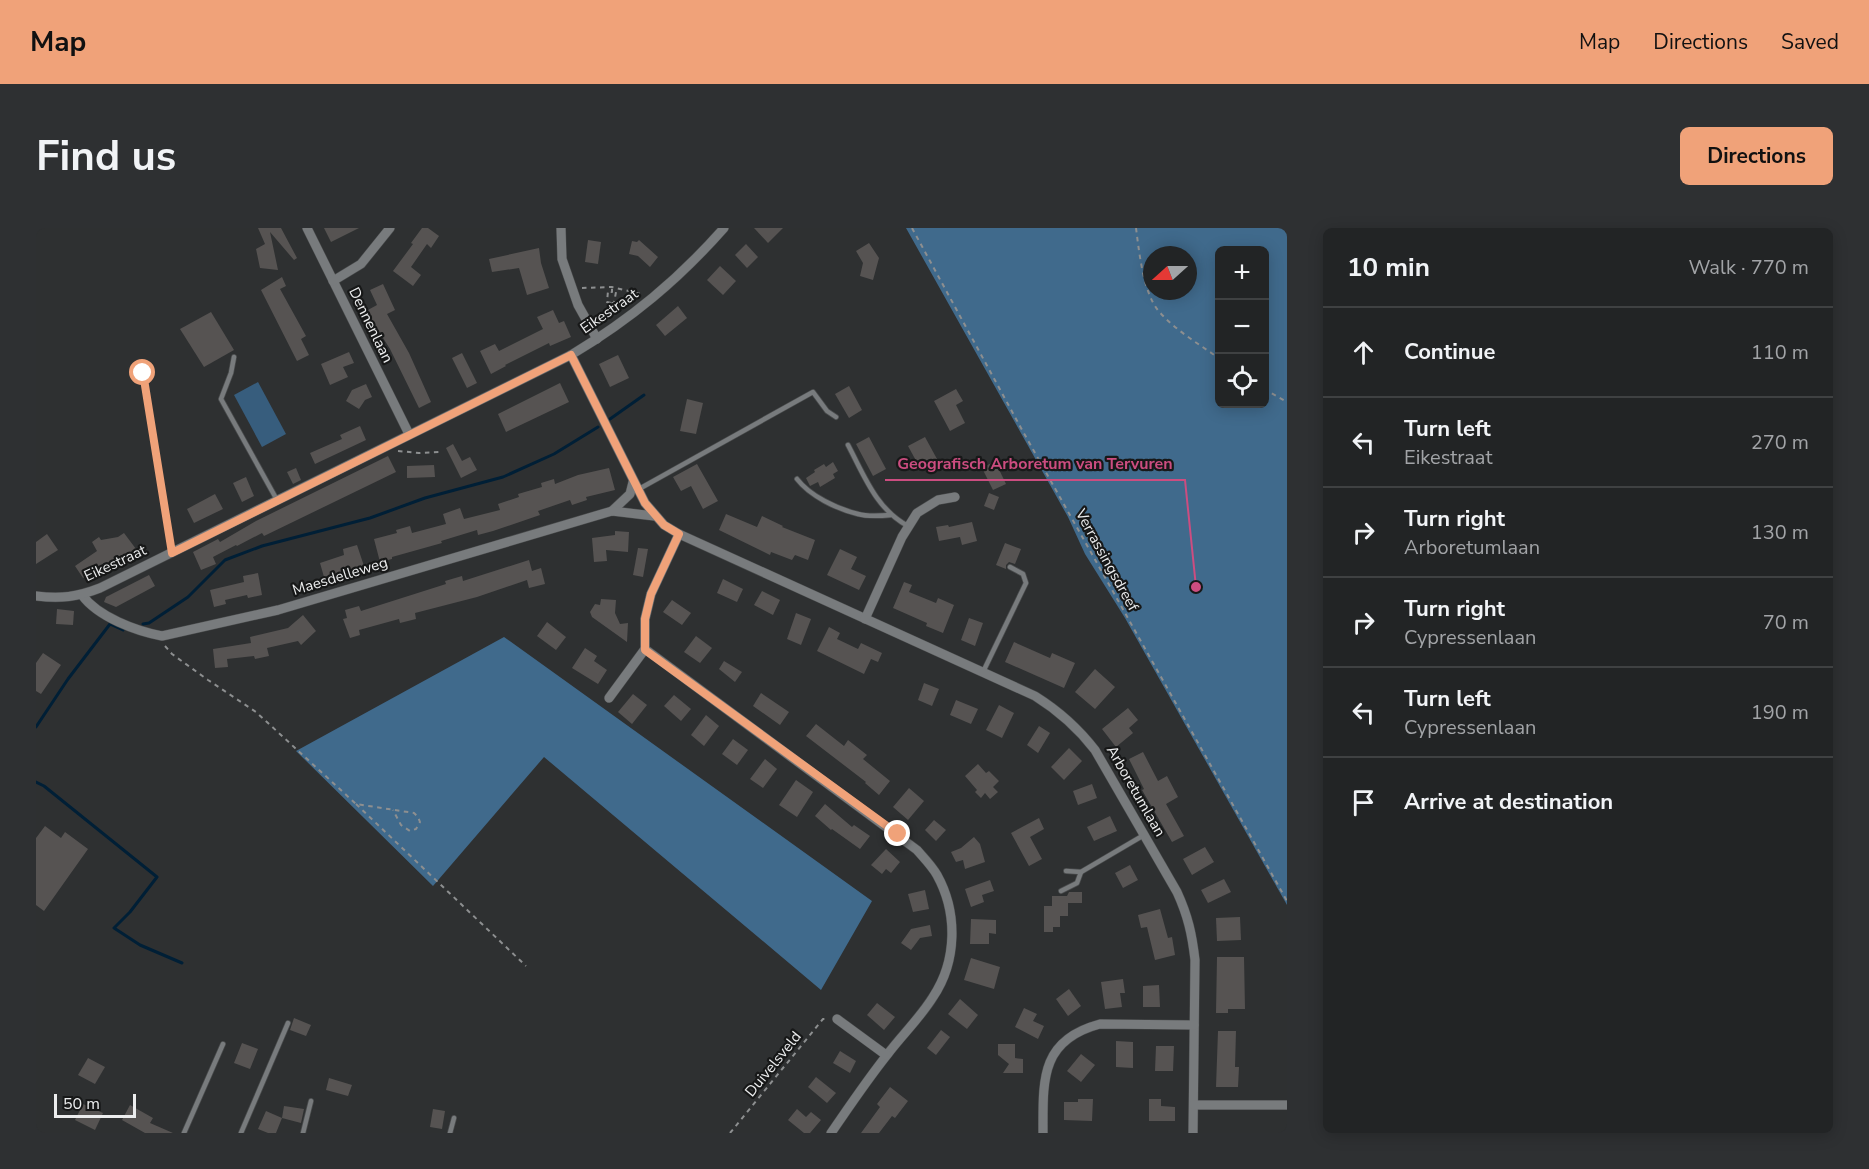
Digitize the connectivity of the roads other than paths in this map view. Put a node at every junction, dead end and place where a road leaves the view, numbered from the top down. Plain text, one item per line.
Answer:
1 (307, 228) edge
2 (390, 228) edge
3 (561, 228) edge
4 (724, 228) edge
5 (333, 281) junction
6 (597, 339) junction
7 (571, 355) junction
8 (234, 357) dead end
9 (836, 417) dead end
10 (410, 434) junction
11 (848, 445) dead end
12 (797, 479) dead end
13 (635, 486) junction
14 (955, 497) dead end
15 (277, 500) junction
16 (612, 511) junction
17 (891, 514) junction
18 (654, 516) junction
19 (908, 526) junction
20 (679, 534) junction
21 (1010, 567) dead end
22 (82, 595) junction
23 (36, 596) edge
24 (864, 619) junction
25 (645, 650) junction
26 (982, 673) junction
27 (609, 698) dead end
28 (1144, 835) junction
29 (1066, 871) dead end
30 (1081, 872) junction
31 (1062, 891) dead end
32 (837, 1019) road end
33 (288, 1023) dead end
34 (1194, 1025) junction
35 (223, 1044) dead end
36 (886, 1055) junction
37 (311, 1101) dead end
38 (1194, 1105) junction
39 (1287, 1105) edge
40 (454, 1118) dead end
41 (184, 1133) edge
42 (242, 1133) edge
43 (303, 1133) edge
44 (450, 1133) edge
45 (831, 1133) edge
46 (1043, 1133) edge
47 (1193, 1133) edge

1 - 5 street, Dennenlaan
2 - 5 street
3 - 6 street
4 - 6 street, Eikestraat
5 - 10 street, Dennenlaan
6 - 7 street, Eikestraat
7 - 10 street, Eikestraat
7 - 13 street, Arboretumlaan
8 - 15 lane
9 - 13 lane
10 - 15 street, Eikestraat
11 - 17 lane
12 - 17 lane
13 - 16 street
13 - 18 street, Arboretumlaan
14 - 19 street
15 - 22 street, Eikestraat
16 - 18 street, Maesdelleweg
16 - 22 street, Maesdelleweg
17 - 19 lane
18 - 20 street, Arboretumlaan
19 - 24 street
20 - 24 street, Arboretumlaan
20 - 25 street
21 - 26 lane
22 - 23 street, Eikestraat
24 - 26 street, Arboretumlaan
25 - 27 street
25 - 36 street
26 - 28 street, Arboretumlaan
28 - 30 lane
28 - 34 street, Arboretumlaan
29 - 30 lane
30 - 31 lane
32 - 36 street
33 - 42 lane
34 - 38 street, Arboretumlaan
34 - 46 street
35 - 41 lane
36 - 45 street
37 - 43 lane
38 - 39 street
38 - 47 street, Arboretumlaan
40 - 44 lane

